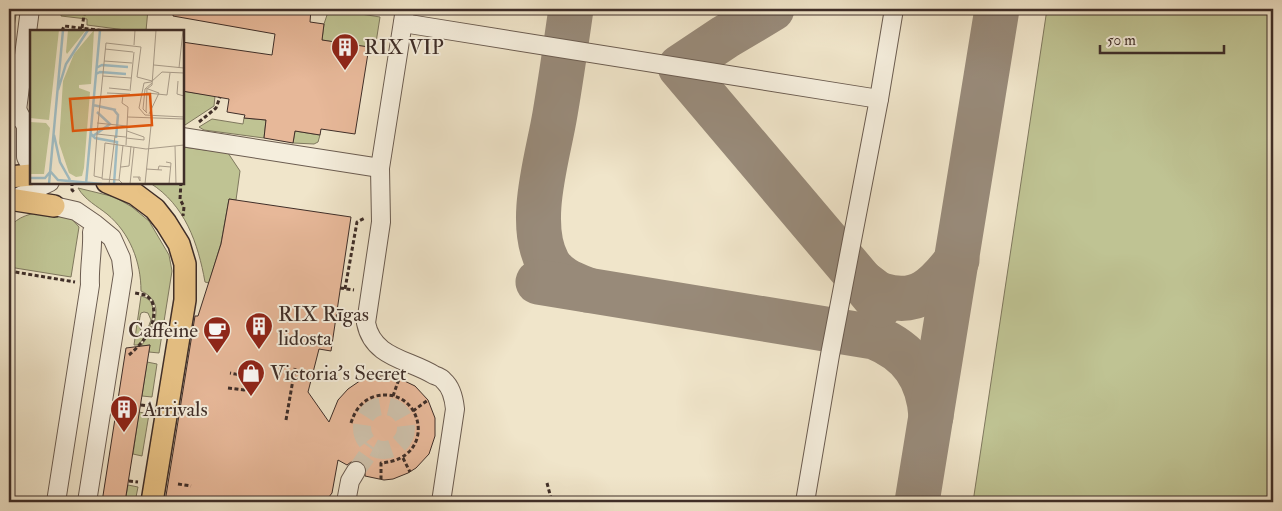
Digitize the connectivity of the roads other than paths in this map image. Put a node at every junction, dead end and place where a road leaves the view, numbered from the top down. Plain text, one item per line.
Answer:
1 (30, 9) edge
2 (894, 9) edge
3 (404, 16) edge
4 (879, 99) junction
5 (16, 112) edge
6 (188, 131) edge
7 (30, 165) edge
8 (380, 168) junction
9 (30, 175) edge
10 (9, 177) edge
11 (46, 184) edge
12 (112, 184) edge
13 (10, 201) edge
14 (54, 206) joint
15 (76, 211) junction
16 (356, 471) tunnel mouth
17 (56, 502) edge
18 (86, 502) edge
19 (152, 502) edge
20 (346, 502) edge
21 (441, 502) edge
22 (805, 502) edge

1 - 5 lane
2 - 4 lane
3 - 4 lane
3 - 8 lane
4 - 22 lane
5 - 7 lane
6 - 8 lane
8 - 21 lane
9 - 10 main road
11 - 13 lane
12 - 19 main road
13 - 14 main road
14 - 15 lane
15 - 17 lane
15 - 18 lane
16 - 20 lane

